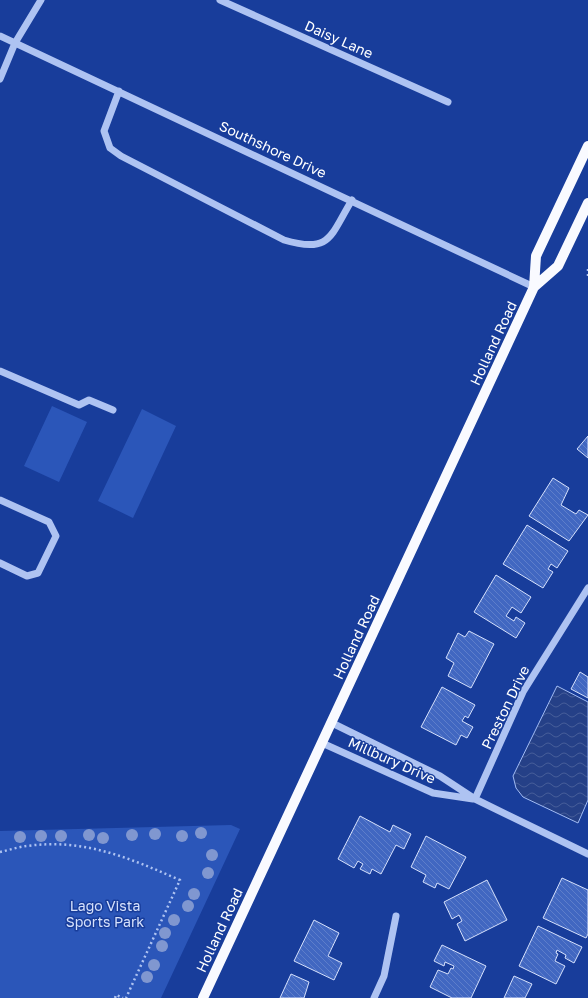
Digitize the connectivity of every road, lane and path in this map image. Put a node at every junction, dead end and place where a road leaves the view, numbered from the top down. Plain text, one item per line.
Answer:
1 (41, 0) edge
2 (220, 0) edge
3 (0, 36) edge
4 (15, 43) junction
5 (0, 80) edge
6 (119, 92) junction
7 (448, 102) dead end
8 (588, 146) edge
9 (352, 200) junction
10 (588, 203) edge
11 (588, 269) edge
12 (588, 276) edge
13 (534, 287) junction
14 (0, 371) edge
15 (113, 410) dead end
16 (0, 500) edge
17 (0, 563) edge
18 (588, 588) edge
19 (332, 723) junction
20 (322, 743) junction
21 (476, 799) junction
22 (0, 852) edge
23 (588, 854) edge
24 (396, 916) dead end
25 (114, 998) edge
26 (124, 998) edge
27 (203, 998) edge
28 (374, 998) edge

1 - 4 street
2 - 7 street, Daisy Lane
3 - 4 street, Southshore Drive
4 - 5 street
4 - 6 street, Southshore Drive
6 - 9 street, Southshore Drive
6 - 9 street
8 - 13 main road, Holland Road
9 - 13 street, Southshore Drive
10 - 13 main road, Holland Road
11 - 12 path
13 - 19 main road, Holland Road
14 - 15 street
16 - 17 street
18 - 21 street, Preston Drive
19 - 20 main road, Holland Road
19 - 21 street, Millbury Drive
20 - 21 street, Millbury Drive
20 - 27 main road, Holland Road
21 - 23 street, Millbury Drive
22 - 26 path
24 - 28 street
25 - 26 path

